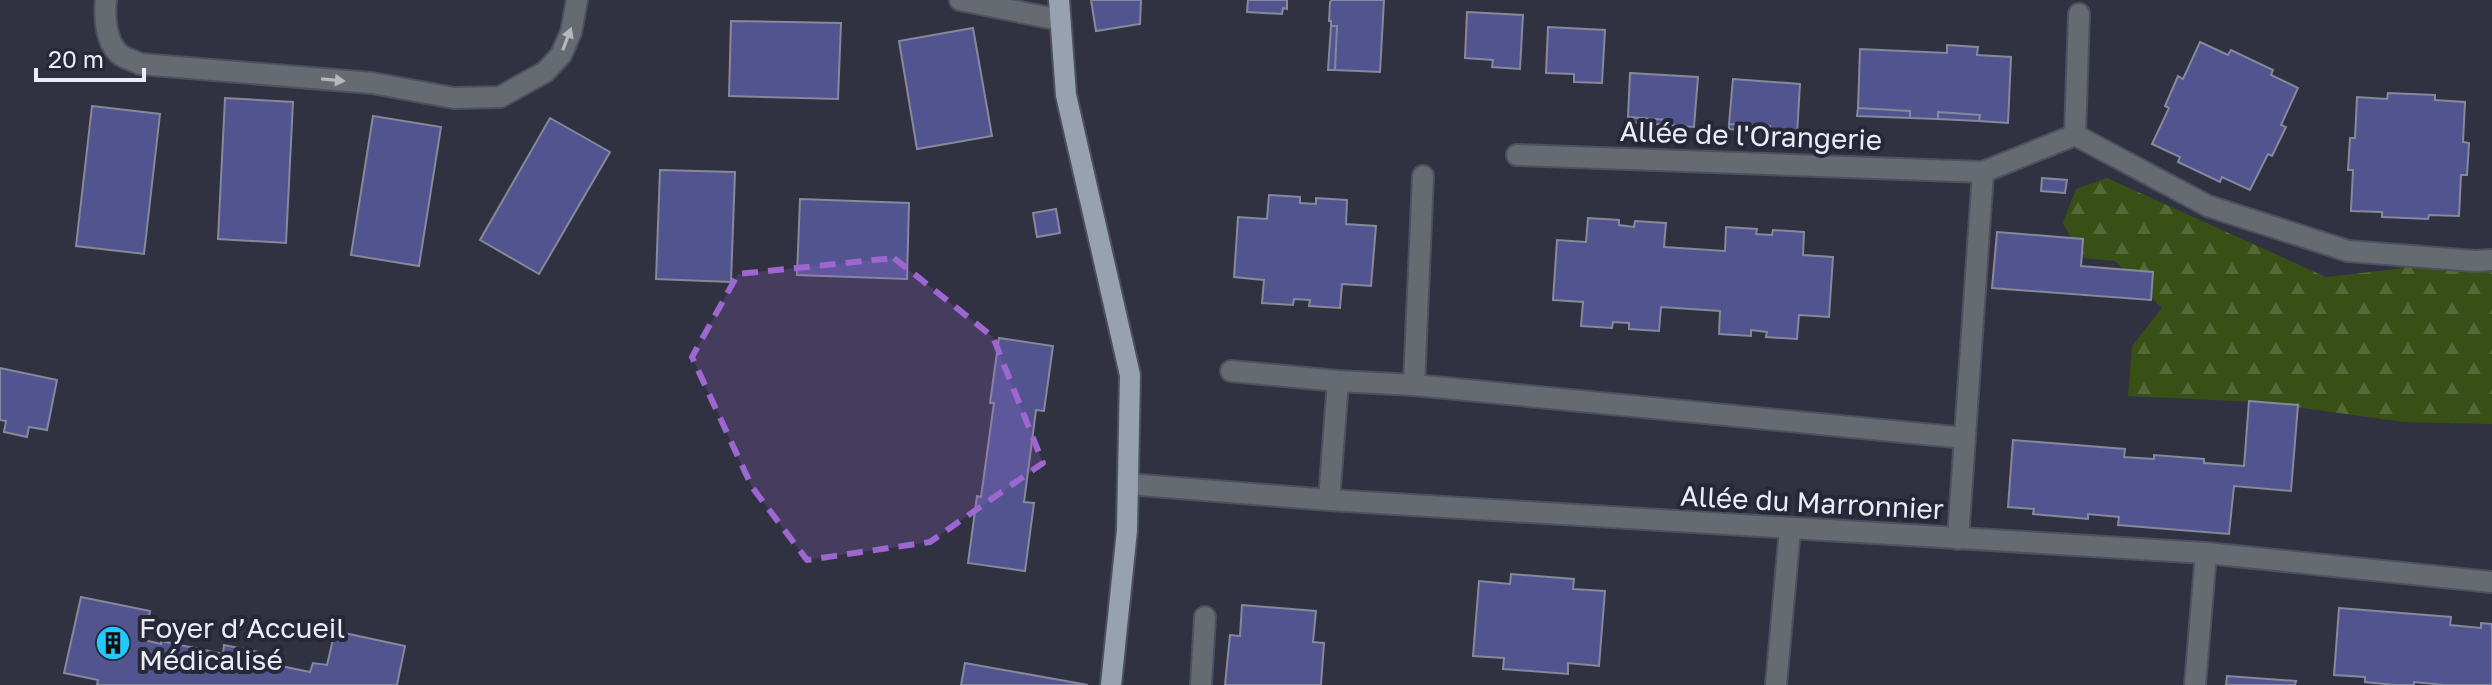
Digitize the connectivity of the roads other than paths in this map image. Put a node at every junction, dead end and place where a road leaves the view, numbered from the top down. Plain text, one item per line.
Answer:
1 (106, 0) edge
2 (577, 0) edge
3 (960, 0) edge
4 (1060, 10) edge
5 (2079, 14) dead end
6 (2075, 135) junction
7 (1517, 155) dead end
8 (1983, 172) junction
9 (1423, 176) dead end
10 (2492, 260) edge
11 (1231, 371) dead end
12 (1338, 381) junction
13 (1414, 385) junction
14 (1965, 438) junction
15 (1128, 484) junction
16 (1329, 500) junction
17 (1790, 529) junction
18 (1958, 539) junction
19 (2206, 553) junction
20 (2492, 582) edge
21 (1205, 617) dead end
22 (1111, 685) edge
23 (1201, 685) edge
24 (1776, 685) edge
25 (2195, 685) edge

1 -> 2 street
3 - 4 street
4 - 15 main road
5 - 6 street
6 - 8 street
6 - 10 street
7 - 8 street, Allée de l'Orangerie
8 - 14 street
9 - 13 street
11 - 12 street
12 - 13 street
12 - 16 street
13 - 14 street
14 - 18 street
15 - 16 street, Allée du Marronnier
15 - 22 main road
16 - 17 street, Allée du Marronnier
17 - 18 street, Allée du Marronnier
17 - 24 street
18 - 19 street, Allée du Marronnier
19 - 20 street, Allée du Marronnier
19 - 25 street
21 - 23 street

